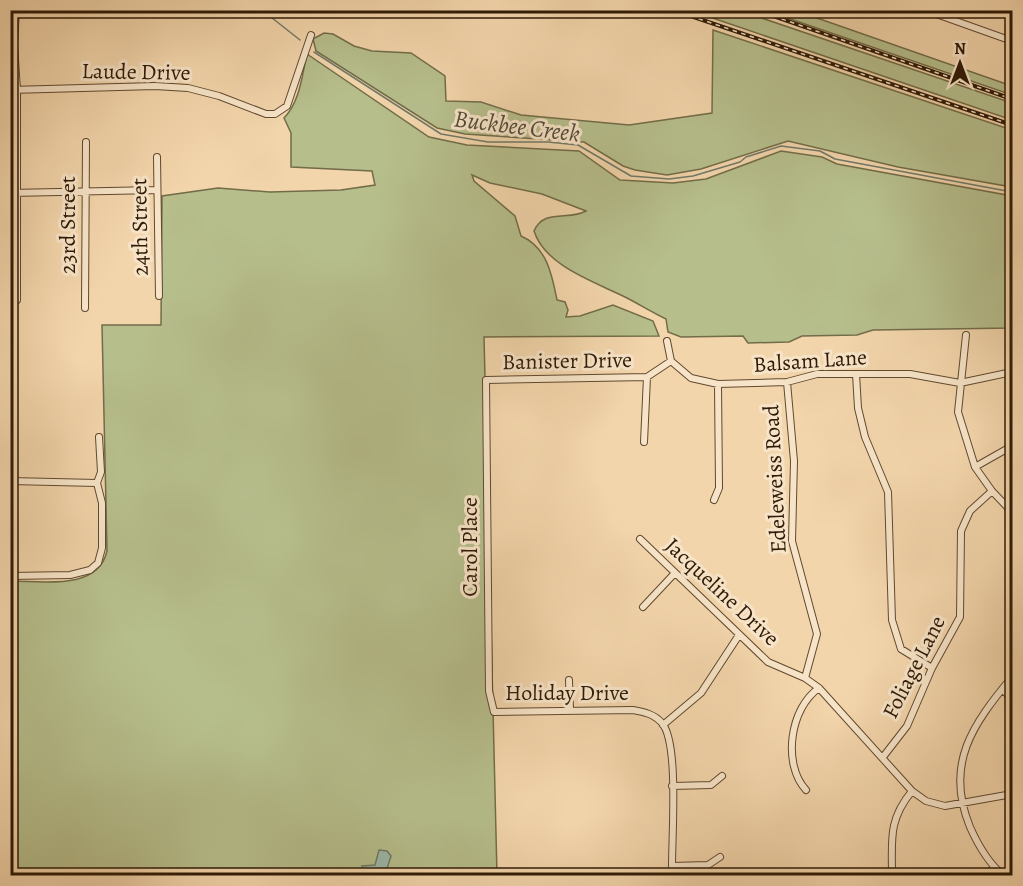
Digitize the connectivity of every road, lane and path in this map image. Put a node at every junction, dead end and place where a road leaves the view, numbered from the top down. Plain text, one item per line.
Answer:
1 (16, 10) edge
2 (925, 10) edge
3 (1012, 22) edge
4 (311, 35) dead end
5 (1010, 40) edge
6 (14, 90) edge
7 (86, 142) dead end
8 (157, 156) dead end
9 (158, 190) junction
10 (86, 191) junction
11 (14, 193) edge
12 (159, 296) dead end
13 (17, 300) dead end
14 (85, 308) dead end
15 (966, 335) dead end
16 (668, 341) dead end
17 (671, 361) junction
18 (1012, 372) edge
19 (856, 374) junction
20 (647, 377) junction
21 (486, 380) joint
22 (787, 382) junction
23 (960, 383) junction
24 (718, 384) junction
25 (99, 437) dead end
26 (644, 442) dead end
27 (1012, 446) edge
28 (975, 466) junction
29 (10, 481) edge
30 (97, 483) junction
31 (992, 491) junction
32 (714, 500) dead end
33 (1012, 512) edge
34 (640, 539) dead end
35 (674, 574) junction
36 (10, 576) edge
37 (643, 607) dead end
38 (739, 635) junction
39 (932, 668) junction
40 (1012, 677) edge
41 (805, 678) junction
42 (568, 680) dead end
43 (819, 688) junction
44 (1002, 689) junction
45 (1012, 699) edge
46 (570, 710) junction
47 (494, 712) joint
48 (663, 725) junction
49 (883, 757) junction
50 (722, 776) dead end
51 (672, 786) junction
52 (806, 790) dead end
53 (912, 791) junction
54 (1012, 794) edge
55 (961, 805) junction
56 (720, 856) dead end
57 (672, 866) junction
58 (994, 868) junction
59 (672, 876) edge
60 (892, 876) edge
61 (984, 876) edge
62 (1004, 876) edge

1 - 6 street
2 - 5 street
3 - 5 street
4 - 6 street, Laude Drive
6 - 11 street
7 - 10 street, 23rd Street
8 - 9 street, 24th Street
9 - 10 street
9 - 12 street, 24th Street
10 - 11 street
10 - 14 street, 23rd Street
11 - 13 street
15 - 23 street
16 - 17 street
17 - 20 street
17 - 24 street, Balsam Lane
18 - 23 street, Balsam Lane
19 - 22 street, Balsam Lane
19 - 23 street, Balsam Lane
19 - 39 street
20 - 21 street, Banister Drive
20 - 26 street
21 - 47 street, Carol Place
22 - 24 street, Balsam Lane
22 - 41 street, Edeleweiss Road
23 - 28 street
24 - 32 street
25 - 30 street
27 - 28 street
28 - 31 street
29 - 30 street
30 - 36 street
31 - 33 street
31 - 39 street, Foliage Lane
34 - 35 street, Jacqueline Drive
35 - 37 street
35 - 38 street, Jacqueline Drive
38 - 41 street, Jacqueline Drive
38 - 48 street
39 - 49 street, Foliage Lane
40 - 44 street
41 - 43 street, Jacqueline Drive
42 - 46 street
43 - 49 street, Jacqueline Drive
43 - 52 street
44 - 45 street
44 - 55 street
46 - 47 street, Holiday Drive
46 - 48 street, Holiday Drive
48 - 51 street
49 - 53 street, Jacqueline Drive
50 - 51 street
51 - 57 street
53 - 55 street, Jacqueline Drive
53 - 60 street
54 - 55 street, Jacqueline Drive
55 - 58 street
56 - 57 street
57 - 59 street
58 - 61 street
58 - 62 street

